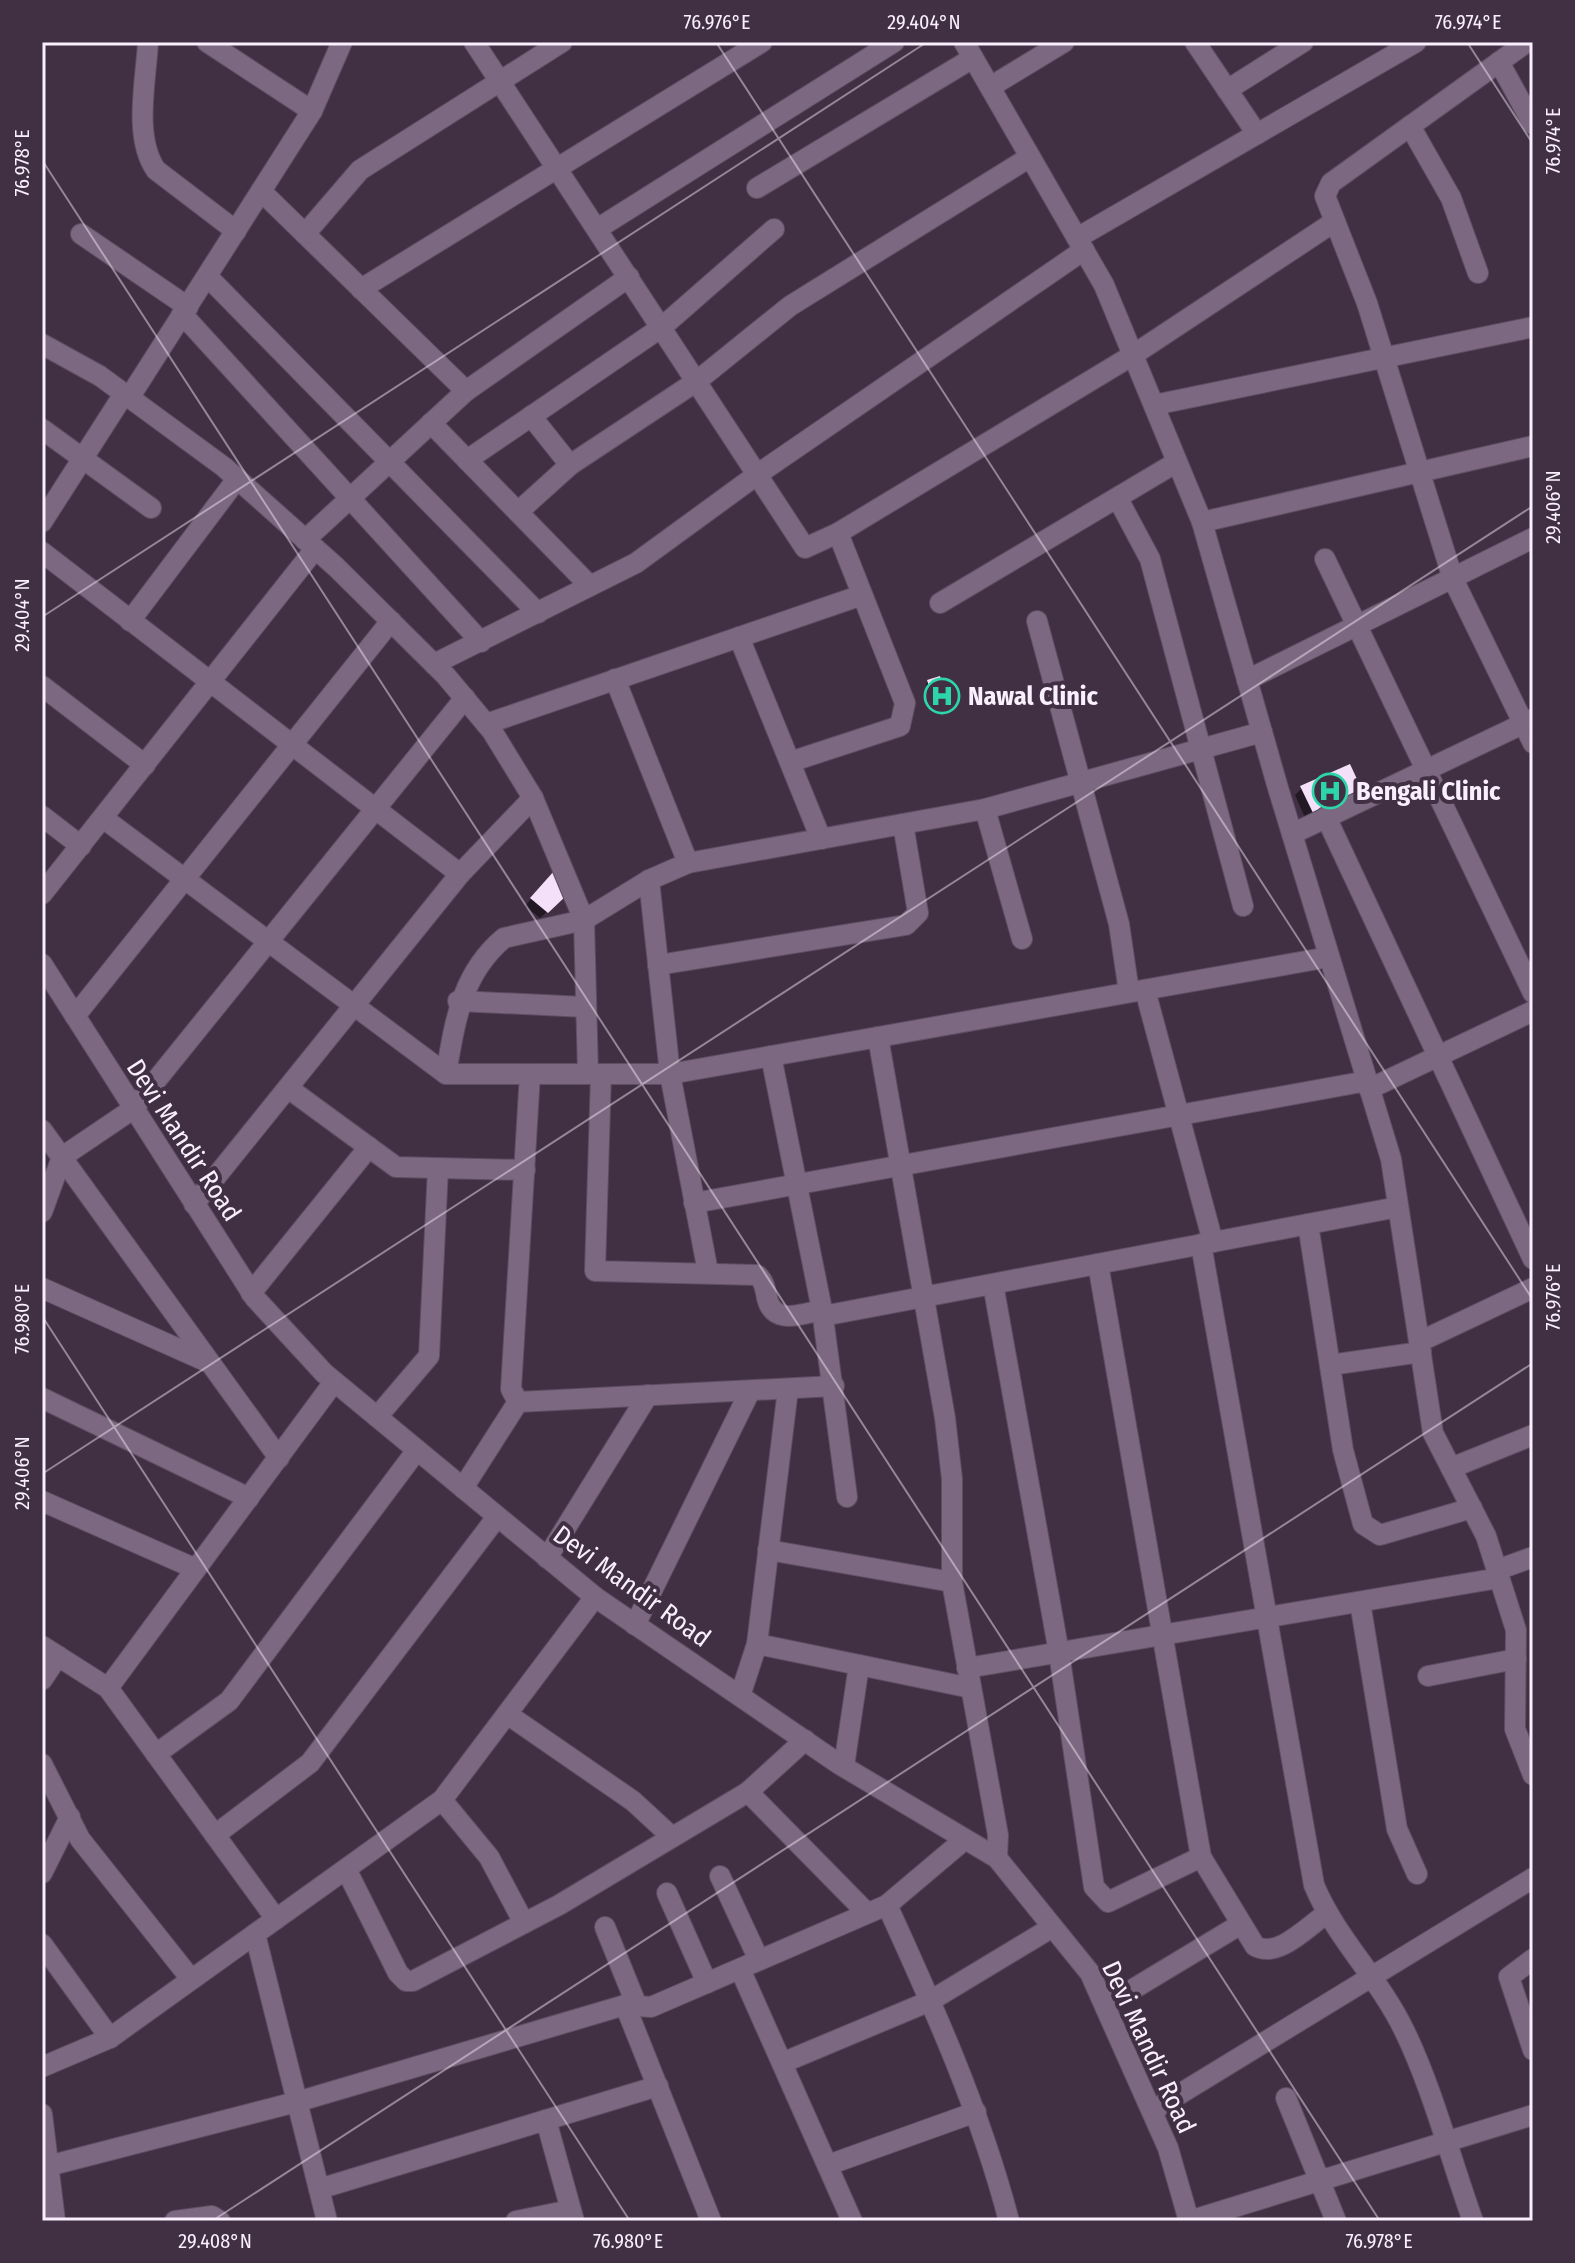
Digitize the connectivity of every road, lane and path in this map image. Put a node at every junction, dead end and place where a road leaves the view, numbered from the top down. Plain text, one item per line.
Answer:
1 (148, 42) edge
2 (207, 42) edge
3 (342, 42) edge
4 (474, 42) edge
5 (562, 42) edge
6 (762, 42) edge
7 (894, 42) edge
8 (1064, 42) edge
9 (1195, 42) edge
10 (1303, 42) edge
11 (1416, 42) edge
12 (1524, 43) edge
13 (969, 50) edge
14 (1499, 62) junction
15 (499, 80) junction
16 (990, 87) junction
17 (1227, 90) junction
18 (312, 111) junction
19 (1533, 124) edge
20 (1410, 126) junction
21 (1257, 134) junction
22 (1030, 157) junction
23 (556, 167) junction
24 (757, 188) dead end
25 (261, 191) junction
26 (1334, 222) junction
27 (597, 229) junction
28 (774, 229) dead end
29 (236, 231) junction
30 (81, 234) dead end
31 (305, 234) junction
32 (1080, 244) junction
33 (1478, 273) dead end
34 (207, 276) junction
35 (629, 277) junction
36 (361, 289) junction
37 (185, 311) junction
38 (662, 327) junction
39 (1533, 327) edge
40 (42, 344) edge
41 (1133, 355) junction
42 (1384, 360) junction
43 (697, 381) junction
44 (466, 391) junction
45 (127, 396) junction
46 (1154, 405) junction
47 (531, 416) junction
48 (431, 423) junction
49 (42, 429) edge
50 (1533, 446) edge
51 (83, 459) junction
52 (467, 460) junction
53 (390, 461) junction
54 (1177, 462) junction
55 (570, 465) junction
56 (1419, 470) junction
57 (758, 474) junction
58 (237, 479) junction
59 (350, 498) junction
60 (1118, 499) junction
61 (151, 508) dead end
62 (518, 512) junction
63 (42, 522) edge
64 (1202, 522) junction
65 (838, 533) junction
66 (1533, 538) edge
67 (310, 544) junction
68 (42, 552) edge
69 (1325, 559) dead end
70 (1453, 579) junction
71 (590, 586) junction
72 (862, 595) junction
73 (940, 603) dead end
74 (538, 613) junction
75 (130, 621) junction
76 (391, 621) junction
77 (1037, 621) dead end
78 (1357, 626) junction
79 (739, 637) junction
80 (481, 642) junction
81 (434, 664) junction
82 (615, 679) junction
83 (1247, 680) junction
84 (210, 682) junction
85 (42, 686) edge
86 (465, 698) junction
87 (1528, 721) edge
88 (486, 724) junction
89 (1262, 732) junction
90 (1533, 743) edge
91 (292, 745) junction
92 (1200, 750) junction
93 (790, 762) junction
94 (145, 765) junction
95 (1425, 770) junction
96 (1080, 783) junction
97 (533, 798) junction
98 (376, 809) junction
99 (985, 809) junction
100 (42, 816) edge
101 (1326, 817) junction
102 (103, 818) junction
103 (903, 824) junction
104 (1292, 834) junction
105 (821, 839) junction
106 (81, 846) junction
107 (688, 863) junction
108 (460, 874) junction
109 (184, 879) junction
110 (649, 880) junction
111 (42, 894) edge
112 (1243, 906) dead end
113 (584, 920) junction
114 (1022, 939) dead end
115 (269, 942) junction
116 (1329, 957) junction
117 (42, 964) edge
118 (658, 965) junction
119 (1137, 991) junction
120 (1533, 993) edge
121 (458, 1001) junction
122 (354, 1006) junction
123 (585, 1007) junction
124 (1533, 1011) edge
125 (75, 1016) junction
126 (878, 1037) junction
127 (771, 1056) junction
128 (1438, 1056) junction
129 (446, 1074) junction
130 (530, 1074) junction
131 (595, 1074) junction
132 (670, 1074) junction
133 (1368, 1085) junction
134 (288, 1088) junction
135 (133, 1109) junction
136 (1181, 1114) junction
137 (42, 1130) edge
138 (369, 1147) junction
139 (62, 1157) junction
140 (900, 1164) junction
141 (438, 1168) junction
142 (525, 1170) junction
143 (798, 1183) junction
144 (694, 1203) junction
145 (194, 1204) junction
146 (1398, 1207) junction
147 (42, 1212) edge
148 (1308, 1224) junction
149 (1207, 1243) junction
150 (1533, 1259) edge
151 (1098, 1264) junction
152 (708, 1272) junction
153 (993, 1284) junction
154 (42, 1288) edge
155 (1533, 1288) edge
156 (251, 1293) junction
157 (923, 1297) junction
158 (822, 1313) junction
159 (1420, 1347) junction
160 (211, 1364) junction
161 (1330, 1365) junction
162 (334, 1382) junction
163 (834, 1386) junction
164 (788, 1389) junction
165 (750, 1391) junction
166 (648, 1395) junction
167 (42, 1398) edge
168 (518, 1402) junction
169 (377, 1417) junction
170 (1533, 1435) edge
171 (417, 1450) junction
172 (279, 1458) junction
173 (1451, 1468) junction
174 (463, 1488) junction
175 (847, 1497) dead end
176 (249, 1498) junction
177 (42, 1501) edge
178 (1472, 1508) junction
179 (497, 1517) junction
180 (768, 1550) junction
181 (1533, 1557) edge
182 (547, 1558) junction
183 (196, 1569) junction
184 (1498, 1574) junction
185 (952, 1582) junction
186 (595, 1597) junction
187 (1360, 1602) junction
188 (1264, 1618) junction
189 (635, 1625) junction
190 (1160, 1635) junction
191 (757, 1644) junction
192 (50, 1651) edge
193 (1059, 1653) junction
194 (1516, 1659) junction
195 (859, 1665) junction
196 (1428, 1676) dead end
197 (969, 1678) junction
198 (42, 1680) edge
199 (1524, 1681) edge
200 (108, 1688) junction
201 (740, 1696) junction
202 (507, 1714) junction
203 (805, 1740) junction
204 (156, 1754) junction
205 (42, 1764) edge
206 (844, 1766) junction
207 (1533, 1775) edge
208 (748, 1792) junction
209 (442, 1800) junction
210 (70, 1817) junction
211 (215, 1835) junction
212 (672, 1837) junction
213 (964, 1840) junction
214 (1201, 1857) junction
215 (997, 1858) junction
216 (346, 1869) junction
217 (42, 1873) edge
218 (1417, 1874) dead end
219 (720, 1876) dead end
220 (1533, 1878) edge
221 (667, 1893) dead end
222 (887, 1905) junction
223 (867, 1913) junction
224 (1326, 1914) junction
225 (276, 1919) junction
226 (524, 1923) junction
227 (1241, 1924) junction
228 (605, 1927) dead end
229 (1051, 1928) junction
230 (255, 1934) junction
231 (42, 1944) edge
232 (1533, 1959) edge
233 (749, 1965) junction
234 (1373, 1976) junction
235 (191, 1979) junction
236 (707, 1983) junction
237 (930, 2001) junction
238 (631, 2006) junction
239 (1105, 2006) junction
240 (110, 2038) junction
241 (1533, 2050) edge
242 (782, 2063) junction
243 (42, 2067) edge
244 (658, 2086) junction
245 (1286, 2098) dead end
246 (300, 2101) junction
247 (1152, 2111) junction
248 (976, 2112) junction
249 (42, 2114) edge
250 (1533, 2115) edge
251 (546, 2120) junction
252 (1444, 2140) junction
253 (828, 2165) junction
254 (48, 2166) junction
255 (1322, 2179) junction
256 (319, 2189) junction
257 (572, 2215) edge
258 (55, 2221) edge
259 (175, 2221) edge
260 (220, 2221) edge
261 (327, 2221) edge
262 (516, 2221) edge
263 (711, 2221) edge
264 (852, 2221) edge
265 (1009, 2221) edge
266 (1189, 2221) edge
267 (1336, 2221) edge
268 (1473, 2221) edge

1 - 29 street
2 - 18 street
3 - 18 street
4 - 15 street
5 - 15 street
6 - 23 street
7 - 27 street
8 - 16 street
9 - 17 street
10 - 17 street
11 - 21 street
12 - 14 street
13 - 16 street
13 - 24 street
14 - 19 street
14 - 20 street
15 - 23 street
15 - 31 street
16 - 22 street
17 - 21 street
18 - 25 street
20 - 26 street
20 - 33 street
21 - 32 street
22 - 32 street
22 - 43 street
23 - 27 street
23 - 36 street
25 - 29 street
25 - 31 street
26 - 41 street
26 - 42 street
27 - 35 street
28 - 38 street
29 - 34 street
30 - 37 street
31 - 36 street
32 - 41 street
32 - 57 street
34 - 37 street
34 - 53 street
35 - 38 street
35 - 44 street
36 - 44 street
37 - 45 street
37 - 59 street
38 - 43 street
38 - 47 street
39 - 42 street
40 - 45 street
41 - 46 street
41 - 65 street
42 - 46 street
42 - 56 street
43 - 55 street
43 - 57 street
44 - 48 street
45 - 51 street
45 - 58 street
46 - 54 street
47 - 52 street
47 - 55 street
48 - 52 street
48 - 53 street
49 - 51 street
50 - 56 street
51 - 61 street
51 - 63 street
52 - 62 street
53 - 59 street
53 - 74 street
54 - 60 street
54 - 64 street
55 - 62 street
56 - 64 street
56 - 70 street
57 - 65 street
57 - 71 street
58 - 67 street
58 - 75 street
59 - 67 street
59 - 80 street
60 - 73 street
60 - 92 street
62 - 71 street
64 - 83 street
65 - 72 street
66 - 70 street
67 - 76 street
67 - 84 street
68 - 75 street
69 - 78 street
70 - 78 street
70 - 87 street
71 - 74 street
72 - 79 street
72 - 93 street
74 - 80 street
75 - 84 street
76 - 81 street
76 - 91 street
77 - 96 street
78 - 83 street
78 - 95 street
79 - 82 street
79 - 93 street
80 - 81 street
81 - 86 street
82 - 88 street
82 - 107 street
83 - 89 street
84 - 91 street
84 - 94 street
85 - 94 street
86 - 88 street
86 - 98 street
87 - 90 street
87 - 95 street
88 - 97 street
89 - 92 street
89 - 104 street
91 - 98 street
91 - 109 street
92 - 96 street
92 - 112 street
93 - 105 street
94 - 102 street
95 - 101 street
95 - 120 street
96 - 99 street
96 - 119 street
97 - 108 street
97 - 113 street
98 - 108 street
98 - 115 street
99 - 103 street
99 - 114 street
100 - 106 street
101 - 104 street
101 - 128 street
102 - 106 street
102 - 109 street
103 - 105 street
103 - 118 street
104 - 116 street
105 - 107 street
106 - 111 street
107 - 110 street
108 - 122 street
109 - 115 street
109 - 125 street
110 - 113 street
110 - 118 street
113 - 121 street
113 - 123 street
115 - 122 street
115 - 135 street
116 - 119 street
116 - 133 street
117 - 125 street, Devi Mandir Road
118 - 132 street
119 - 126 street
119 - 136 street
121 - 123 street
121 - 129 street
122 - 129 street
122 - 134 street
123 - 131 street
124 - 128 street
125 - 135 street, Devi Mandir Road
126 - 127 street
126 - 140 street
127 - 132 street
127 - 143 street
128 - 133 street
128 - 150 street
129 - 130 street
130 - 131 street
130 - 142 street
131 - 132 street
131 - 152 street
132 - 144 street
133 - 136 street
133 - 146 street
134 - 138 street
134 - 145 street
135 - 139 street
135 - 145 street, Devi Mandir Road
136 - 140 street
136 - 149 street
137 - 139 street
138 - 141 street
138 - 156 street
139 - 147 street
139 - 160 street
140 - 143 street
140 - 157 street
141 - 142 street
141 - 169 street
142 - 168 street
143 - 144 street
143 - 158 street
144 - 152 street
145 - 156 street, Devi Mandir Road
146 - 148 street
146 - 159 street
148 - 149 street
148 - 161 street
149 - 151 street
149 - 188 street
151 - 153 street
151 - 190 street
152 - 158 street
153 - 157 street
153 - 193 street
154 - 160 street
155 - 159 street
156 - 162 street, Devi Mandir Road
157 - 158 street
157 - 185 street
158 - 163 street
159 - 161 street
159 - 173 street
160 - 172 street
161 - 178 street
162 - 169 street, Devi Mandir Road
162 - 172 street
163 - 164 street
163 - 175 street
164 - 165 street
164 - 180 street
165 - 166 street
165 - 189 street
166 - 168 street
166 - 182 street
167 - 176 street
168 - 174 street
169 - 171 street, Devi Mandir Road
170 - 173 street
171 - 174 street, Devi Mandir Road
171 - 204 street
172 - 176 street
173 - 178 street
174 - 179 street, Devi Mandir Road
176 - 183 street
177 - 183 street
178 - 184 street
179 - 182 street, Devi Mandir Road
179 - 211 street
180 - 185 street
180 - 191 street
181 - 184 street
182 - 186 street, Devi Mandir Road
183 - 200 street
184 - 187 street
184 - 194 street
185 - 197 street
186 - 189 street, Devi Mandir Road
186 - 202 street
187 - 188 street
187 - 218 street
188 - 190 street
188 - 224 street
189 - 201 street, Devi Mandir Road
190 - 193 street
190 - 214 street
191 - 195 street
191 - 201 street
192 - 198 street
192 - 200 street
193 - 197 street
193 - 214 street
194 - 196 street
194 - 199 street
195 - 197 street
195 - 206 street
197 - 215 street
199 - 207 street
200 - 204 street
201 - 203 street, Devi Mandir Road
202 - 209 street
202 - 212 street
203 - 206 street, Devi Mandir Road
203 - 208 street
204 - 211 street
205 - 210 street
206 - 213 street, Devi Mandir Road
208 - 212 street
208 - 223 street
209 - 216 street
209 - 226 street
210 - 217 street
210 - 235 street
211 - 225 street
212 - 226 street
213 - 215 street, Devi Mandir Road
213 - 222 street
214 - 227 street
215 - 229 street, Devi Mandir Road
216 - 225 street
216 - 226 street
219 - 233 street
220 - 234 street
221 - 236 street
222 - 223 street
222 - 237 street
223 - 233 street
224 - 227 street
224 - 234 street
225 - 230 street
227 - 239 street
228 - 238 street
229 - 237 street
229 - 239 street, Devi Mandir Road
230 - 235 street
230 - 246 street
231 - 240 street
232 - 241 street
233 - 236 street
233 - 242 street
234 - 247 street
234 - 252 street
235 - 240 street
236 - 238 street
237 - 242 street
237 - 248 street
238 - 244 street
238 - 246 street
239 - 247 street, Devi Mandir Road
240 - 243 street
242 - 253 street
244 - 251 street
244 - 263 street
245 - 255 street
246 - 254 street
246 - 256 street
247 - 266 street, Devi Mandir Road
248 - 253 street
248 - 265 street
249 - 254 street
250 - 252 street
251 - 256 street
251 - 257 street
252 - 255 street
252 - 268 street
253 - 264 street
254 - 258 street
255 - 266 street
255 - 267 street
256 - 261 street
257 - 262 street
259 - 260 street

